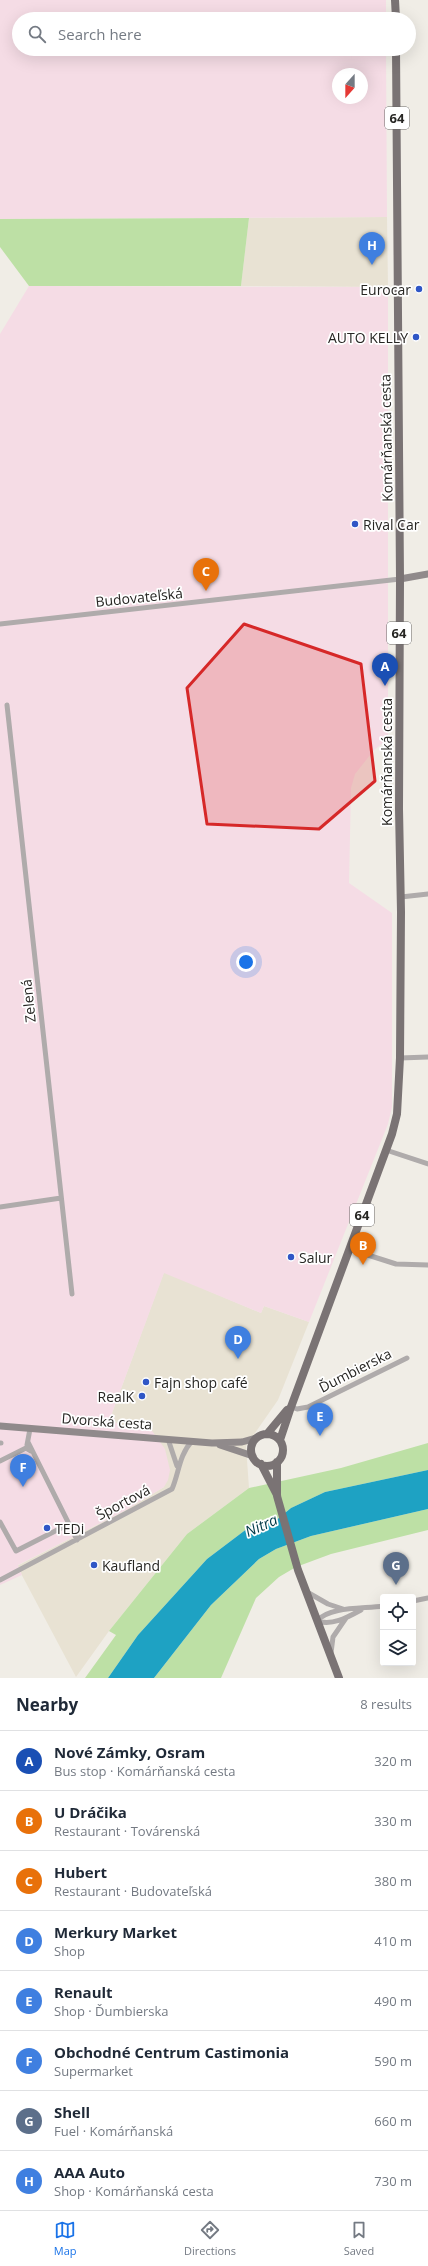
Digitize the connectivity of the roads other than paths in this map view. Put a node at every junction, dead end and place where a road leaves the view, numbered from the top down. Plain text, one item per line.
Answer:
1 (395, 0) edge
2 (396, 12) edge
3 (396, 56) edge
4 (428, 574) edge
5 (400, 579) junction
6 (0, 624) edge
7 (6, 705) dead end
8 (428, 894) edge
9 (401, 897) junction
10 (428, 1057) edge
11 (400, 1058) junction
12 (386, 1150) junction
13 (428, 1164) edge
14 (61, 1198) junction
15 (0, 1207) edge
16 (349, 1249) junction
17 (428, 1265) edge
18 (72, 1294) dead end
19 (408, 1358) dead end
20 (291, 1407) junction
21 (0, 1426) edge
22 (30, 1429) junction
23 (267, 1434) junction
24 (256, 1438) junction
25 (168, 1439) junction
26 (280, 1440) junction
27 (192, 1441) junction
28 (28, 1442) junction
29 (212, 1443) junction
30 (26, 1448) junction
31 (32, 1452) junction
32 (253, 1456) junction
33 (0, 1461) edge
34 (277, 1462) junction
35 (261, 1464) junction
36 (178, 1466) junction
37 (277, 1496) junction
38 (0, 1522) edge
39 (69, 1524) junction
40 (77, 1540) junction
41 (0, 1580) edge
42 (306, 1592) junction
43 (428, 1598) edge
44 (416, 1600) edge
45 (380, 1607) edge
46 (343, 1609) junction
47 (361, 1610) junction
48 (346, 1618) junction
49 (317, 1621) junction
50 (330, 1656) junction
51 (339, 1678) edge

1 - 2 main road
3 - 5 main road, Komárňanská cesta / 64
4 - 5 street
5 - 6 street, Budovateľská
5 - 9 main road, Komárňanská cesta / 64
7 - 14 street, Zelená
8 - 9 street
9 - 11 main road, Komárňanská cesta / 64
10 - 11 street
11 - 12 main road, Komárňanská cesta / 64
12 - 13 street
12 - 16 main road, Komárňanská cesta / 64
14 - 15 street
14 - 18 street, Zelená
16 - 17 street
16 - 20 main road, Komárňanská cesta / 64
19 - 20 street, Ďumbierska
20 - 23 main road, Komárňanská cesta / 64
20 - 26 main road, Komárňanská cesta / 64
21 - 22 street, Dvorská cesta
22 - 25 street, Dvorská cesta
22 - 28 street
23 - 24 main road, 64
23 - 26 main road
24 - 29 street, Dvorská cesta
24 - 32 main road
25 - 27 street, Dvorská cesta
25 - 36 street
26 - 34 main road, 64
27 - 29 street, Dvorská cesta
27 - 36 street, Športová
28 - 30 street
28 - 31 street
29 - 32 street, Dvorská cesta
30 - 31 street
30 - 33 street
31 - 39 street
32 - 35 main road, 64
34 - 35 main road
34 - 37 main road, 64
35 - 37 main road, 64
36 - 40 street, Športová
37 - 42 main road, 64
38 - 39 street
39 - 40 street
40 - 41 street, Športová
42 - 46 street
42 - 49 main road, 64
43 - 44 street
45 - 47 street
46 - 47 street
46 - 49 street
47 - 48 street
48 - 49 street
48 - 50 street
49 - 50 main road, 64
50 - 51 main road, 64

